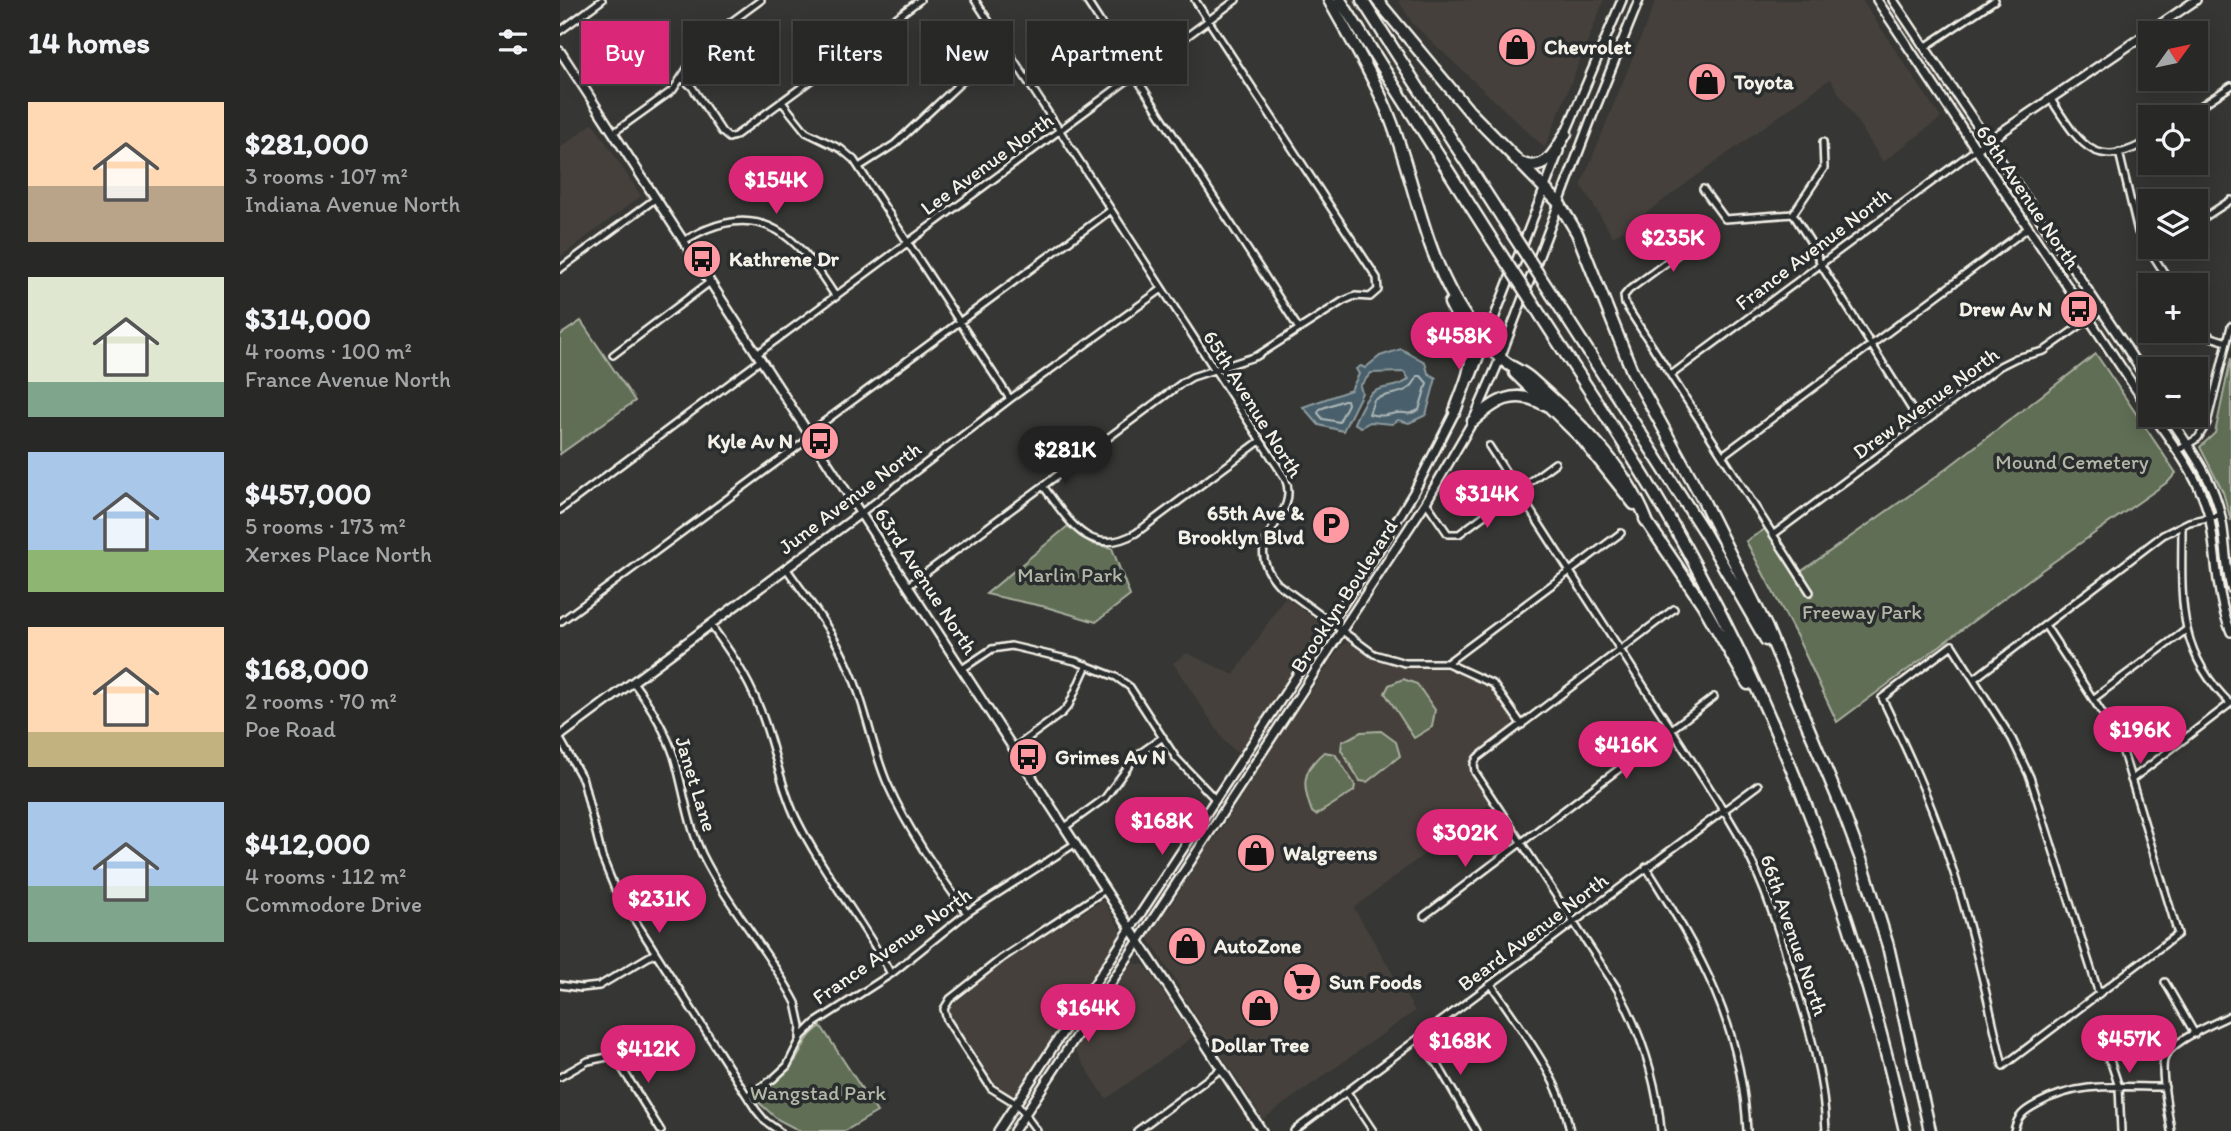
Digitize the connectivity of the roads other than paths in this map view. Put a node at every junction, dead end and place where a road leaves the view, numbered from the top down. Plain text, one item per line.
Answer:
1 (602, 0) edge
2 (761, 0) edge
3 (920, 0) edge
4 (975, 0) edge
5 (1086, 0) edge
6 (1195, 0) edge
7 (1236, 0) edge
8 (1329, 0) edge
9 (1340, 0) edge
10 (1362, 0) edge
11 (1377, 0) edge
12 (1622, 0) edge
13 (1639, 0) edge
14 (1877, 0) edge
15 (1893, 0) edge
16 (1995, 0) edge
17 (2196, 0) edge
18 (1209, 20) junction
19 (988, 21) edge
20 (1100, 21) edge
21 (560, 31) edge
22 (1187, 36) edge
23 (1925, 47) junction
24 (560, 51) edge
25 (1013, 59) edge
26 (682, 78) junction
27 (959, 84) edge
28 (1123, 84) edge
29 (1141, 84) edge
30 (2231, 86) edge
31 (2050, 98) junction
32 (782, 102) junction
33 (2202, 105) edge
34 (1060, 131) junction
35 (613, 133) junction
36 (1566, 133) junction
37 (1988, 140) junction
38 (1823, 142) dead end
39 (2138, 146) edge
40 (1975, 150) junction
41 (2119, 152) junction
42 (1513, 158) junction
43 (859, 167) junction
44 (1543, 188) junction
45 (1703, 189) dead end
46 (655, 199) junction
47 (2231, 200) edge
48 (1559, 203) junction
49 (1111, 210) junction
50 (1793, 214) junction
51 (2208, 215) edge
52 (1423, 220) junction
53 (2028, 228) junction
54 (2138, 230) edge
55 (1704, 234) dead end
56 (683, 241) junction
57 (908, 241) junction
58 (1821, 265) junction
59 (560, 269) edge
60 (710, 282) junction
61 (1162, 289) junction
62 (836, 297) junction
63 (2102, 310) junction
64 (2089, 319) junction
65 (959, 320) junction
66 (2231, 326) edge
67 (1299, 329) junction
68 (2208, 334) edge
69 (1485, 342) junction
70 (2227, 342) junction
71 (1872, 344) junction
72 (613, 355) dead end
73 (759, 357) junction
74 (1504, 361) junction
75 (2138, 367) edge
76 (1214, 369) junction
77 (1671, 375) junction
78 (2138, 392) edge
79 (1010, 399) junction
80 (1455, 411) junction
81 (1553, 411) junction
82 (1473, 421) junction
83 (1921, 424) junction
84 (2161, 427) edge
85 (2176, 427) edge
86 (810, 435) junction
87 (1260, 441) junction
88 (2188, 444) junction
89 (1489, 446) dead end
90 (2177, 451) junction
91 (1723, 455) junction
92 (1556, 463) dead end
93 (1043, 486) junction
94 (1518, 491) junction
95 (1426, 502) junction
96 (560, 510) edge
97 (861, 513) junction
98 (2221, 515) junction
99 (2209, 517) junction
100 (1647, 521) junction
101 (2182, 526) junction
102 (1621, 533) dead end
103 (1774, 534) junction
104 (786, 568) junction
105 (1570, 571) junction
106 (908, 586) junction
107 (2231, 588) edge
108 (1811, 592) dead end
109 (1674, 610) dead end
110 (560, 622) edge
111 (1333, 623) junction
112 (710, 624) junction
113 (2045, 625) junction
114 (2186, 630) junction
115 (1343, 631) junction
116 (2231, 632) edge
117 (1621, 650) junction
118 (1447, 663) junction
119 (1087, 665) junction
120 (962, 669) junction
121 (1974, 679) junction
122 (633, 682) junction
123 (1714, 698) dead end
124 (2093, 699) junction
125 (2231, 703) edge
126 (1521, 725) junction
127 (1672, 729) junction
128 (560, 737) edge
129 (1163, 737) junction
130 (1779, 739) junction
131 (1815, 741) junction
132 (1014, 748) junction
133 (2131, 780) junction
134 (1758, 785) dead end
135 (1216, 800) junction
136 (1724, 810) junction
137 (1065, 827) junction
138 (1521, 843) junction
139 (1076, 844) junction
140 (1646, 867) junction
141 (1105, 890) junction
142 (967, 913) junction
143 (1424, 916) dead end
144 (1573, 922) junction
145 (1131, 930) junction
146 (1138, 942) junction
147 (655, 953) junction
148 (891, 974) junction
149 (560, 976) edge
150 (2165, 982) dead end
151 (562, 984) edge
152 (1491, 984) junction
153 (2099, 994) junction
154 (2231, 1015) edge
155 (2195, 1034) junction
156 (2091, 1035) dead end
157 (1418, 1038) junction
158 (799, 1044) junction
159 (1221, 1069) junction
160 (560, 1077) edge
161 (2119, 1087) junction
162 (2165, 1087) junction
163 (1347, 1092) junction
164 (747, 1096) junction
165 (1017, 1104) junction
166 (1026, 1114) junction
167 (659, 1130) edge
168 (779, 1131) edge
169 (998, 1131) edge
170 (1014, 1131) edge
171 (1037, 1131) edge
172 (1138, 1131) edge
173 (1262, 1131) edge
174 (1294, 1131) edge
175 (1373, 1131) edge
176 (1476, 1131) edge
177 (1570, 1131) edge
178 (1661, 1131) edge
179 (1746, 1131) edge
180 (1826, 1131) edge
181 (1905, 1131) edge
182 (1930, 1131) edge
183 (2014, 1131) edge
184 (2121, 1131) edge
185 (2171, 1131) edge

1 - 21 street
2 - 26 street
3 - 32 street
4 - 19 street, 65th Avenue North
5 - 20 street
6 - 18 street
7 - 18 street, Lee Avenue North
8 - 52 highway
9 - 130 highway, bridge
10 - 131 highway, bridge
11 - 42 highway
12 - 36 street, Brooklyn Boulevard
13 - 48 street, Brooklyn Boulevard
14 - 40 street, 69th Avenue North
15 - 23 street, 69th Avenue North
16 - 23 street
17 - 31 street
18 - 22 street, Lee Avenue North
18 - 67 street
23 - 37 street, 69th Avenue North
24 - 35 street, 63rd Avenue North
25 - 34 street, 65th Avenue North
26 - 32 street
26 - 35 street
27 - 43 street
28 - 34 street, Lee Avenue North
29 - 67 street
30 - 33 street
31 - 37 street
31 - 41 street
32 - 43 street
34 - 49 street, 65th Avenue North
34 - 57 street, Lee Avenue North
35 - 46 street, 63rd Avenue North
36 - 42 highway
36 - 44 street, Brooklyn Boulevard
37 - 40 street
37 - 63 street, 69th Avenue North
38 - 50 street
39 - 41 street
40 - 53 street, 69th Avenue North
40 - 58 street, France Avenue North
41 - 54 street
42 - 44 highway
43 - 57 street
44 - 48 highway
44 - 69 street, Brooklyn Boulevard
45 - 50 street
46 - 56 street, 63rd Avenue North
46 - 59 street
47 - 51 street
48 - 74 street, Brooklyn Boulevard
48 - 131 highway
49 - 61 street, 65th Avenue North
49 - 65 street
50 - 58 street
52 - 69 highway
52 - 80 highway
53 - 64 street, 69th Avenue North
53 - 71 street
55 - 77 street
56 - 60 street, 63rd Avenue North
56 - 62 street
57 - 62 street, Lee Avenue North
57 - 65 street
58 - 71 street
58 - 77 street, France Avenue North
60 - 72 street
60 - 73 street, 63rd Avenue North
61 - 76 street, 65th Avenue North
61 - 79 street, June Avenue North
62 - 73 street, Lee Avenue North
63 - 64 street, Drew Avenue North
63 - 75 street, 69th Avenue North
64 - 78 street, 69th Avenue North
64 - 83 street, Drew Avenue North
65 - 79 street
65 - 86 street
66 - 70 street
67 - 76 street
68 - 70 street
69 - 74 highway
69 - 80 street, Brooklyn Boulevard
70 - 88 street
71 - 83 street
71 - 91 street
73 - 86 street, 63rd Avenue North
73 - 96 street, Lee Avenue North
74 - 81 highway
74 - 82 street, Brooklyn Boulevard
74 - 100 highway
76 - 87 street, 65th Avenue North
76 - 93 street
77 - 91 street
79 - 97 street, June Avenue North
80 - 111 street, Brooklyn Boulevard
81 - 82 highway
81 - 100 highway
82 - 95 street, Brooklyn Boulevard
83 - 103 street, Drew Avenue North
84 - 90 street, 69th Avenue North
85 - 88 street
86 - 97 street, 63rd Avenue North
86 - 110 street
87 - 93 street
87 - 111 street, 65th Avenue North
88 - 90 street
88 - 98 street
89 - 94 street, 66th Avenue North
90 - 99 street, 69th Avenue North
91 - 103 street
92 - 94 street
93 - 106 street
94 - 95 street
94 - 105 street, 66th Avenue North
95 - 115 street, Brooklyn Boulevard
97 - 104 street, June Avenue North
97 - 106 street, 63rd Avenue North
98 - 99 street
98 - 107 street
99 - 101 street
99 - 116 street, 69th Avenue North
100 - 130 highway
101 - 113 street
101 - 114 street
102 - 105 street
103 - 108 street
104 - 112 street, June Avenue North
104 - 142 street
105 - 117 street, 66th Avenue North
105 - 118 street
106 - 120 street, 63rd Avenue North
109 - 117 street
111 - 115 street, 65th Avenue North
111 - 135 street, Brooklyn Boulevard
112 - 122 street, June Avenue North
112 - 148 street
113 - 121 street
113 - 124 street
114 - 124 street
114 - 125 street
115 - 118 street, 65th Avenue North
115 - 146 street, Brooklyn Boulevard
117 - 126 street
117 - 127 street, 66th Avenue North
118 - 126 street, 65th Avenue North
119 - 120 street
119 - 129 street
119 - 132 street
120 - 132 street, 63rd Avenue North
121 - 153 street
121 - 153 street
122 - 128 street, June Avenue North
122 - 158 street, Janet Lane
123 - 127 street
124 - 133 street
125 - 133 street
126 - 138 street
127 - 136 street, 66th Avenue North
127 - 138 street
128 - 147 street
129 - 135 street
129 - 137 street
130 - 181 highway
131 - 182 highway
132 - 137 street, 63rd Avenue North
133 - 153 street
134 - 136 street, Beard Avenue North
135 - 145 street, Brooklyn Boulevard
136 - 140 street, Beard Avenue North
136 - 180 street, 66th Avenue North
137 - 139 street, 63rd Avenue North
138 - 143 street
138 - 144 street
139 - 141 street, 63rd Avenue North
139 - 142 street, France Avenue North
140 - 144 street, Beard Avenue North
140 - 179 street
141 - 145 street, 63rd Avenue North
141 - 165 street
142 - 148 street, France Avenue North
144 - 152 street, Beard Avenue North
144 - 178 street
145 - 146 street, 63rd Avenue North
145 - 165 street, Brooklyn Boulevard
146 - 159 street, 63rd Avenue North
146 - 166 street, Brooklyn Boulevard
147 - 151 street
147 - 164 street
148 - 158 street, France Avenue North
149 - 151 street
150 - 155 street
152 - 157 street, Beard Avenue North
152 - 177 street
154 - 155 street
155 - 162 street
156 - 161 street
157 - 163 street, Beard Avenue North
157 - 176 street
158 - 164 street, France Avenue North
159 - 172 street
159 - 173 street, 63rd Avenue North
160 - 167 street
161 - 162 street
161 - 183 street
161 - 184 street
162 - 185 street
163 - 174 street, Beard Avenue North
163 - 175 street
164 - 168 street
165 - 166 street
165 - 169 street, Brooklyn Boulevard
166 - 170 street, Brooklyn Boulevard
166 - 171 street

